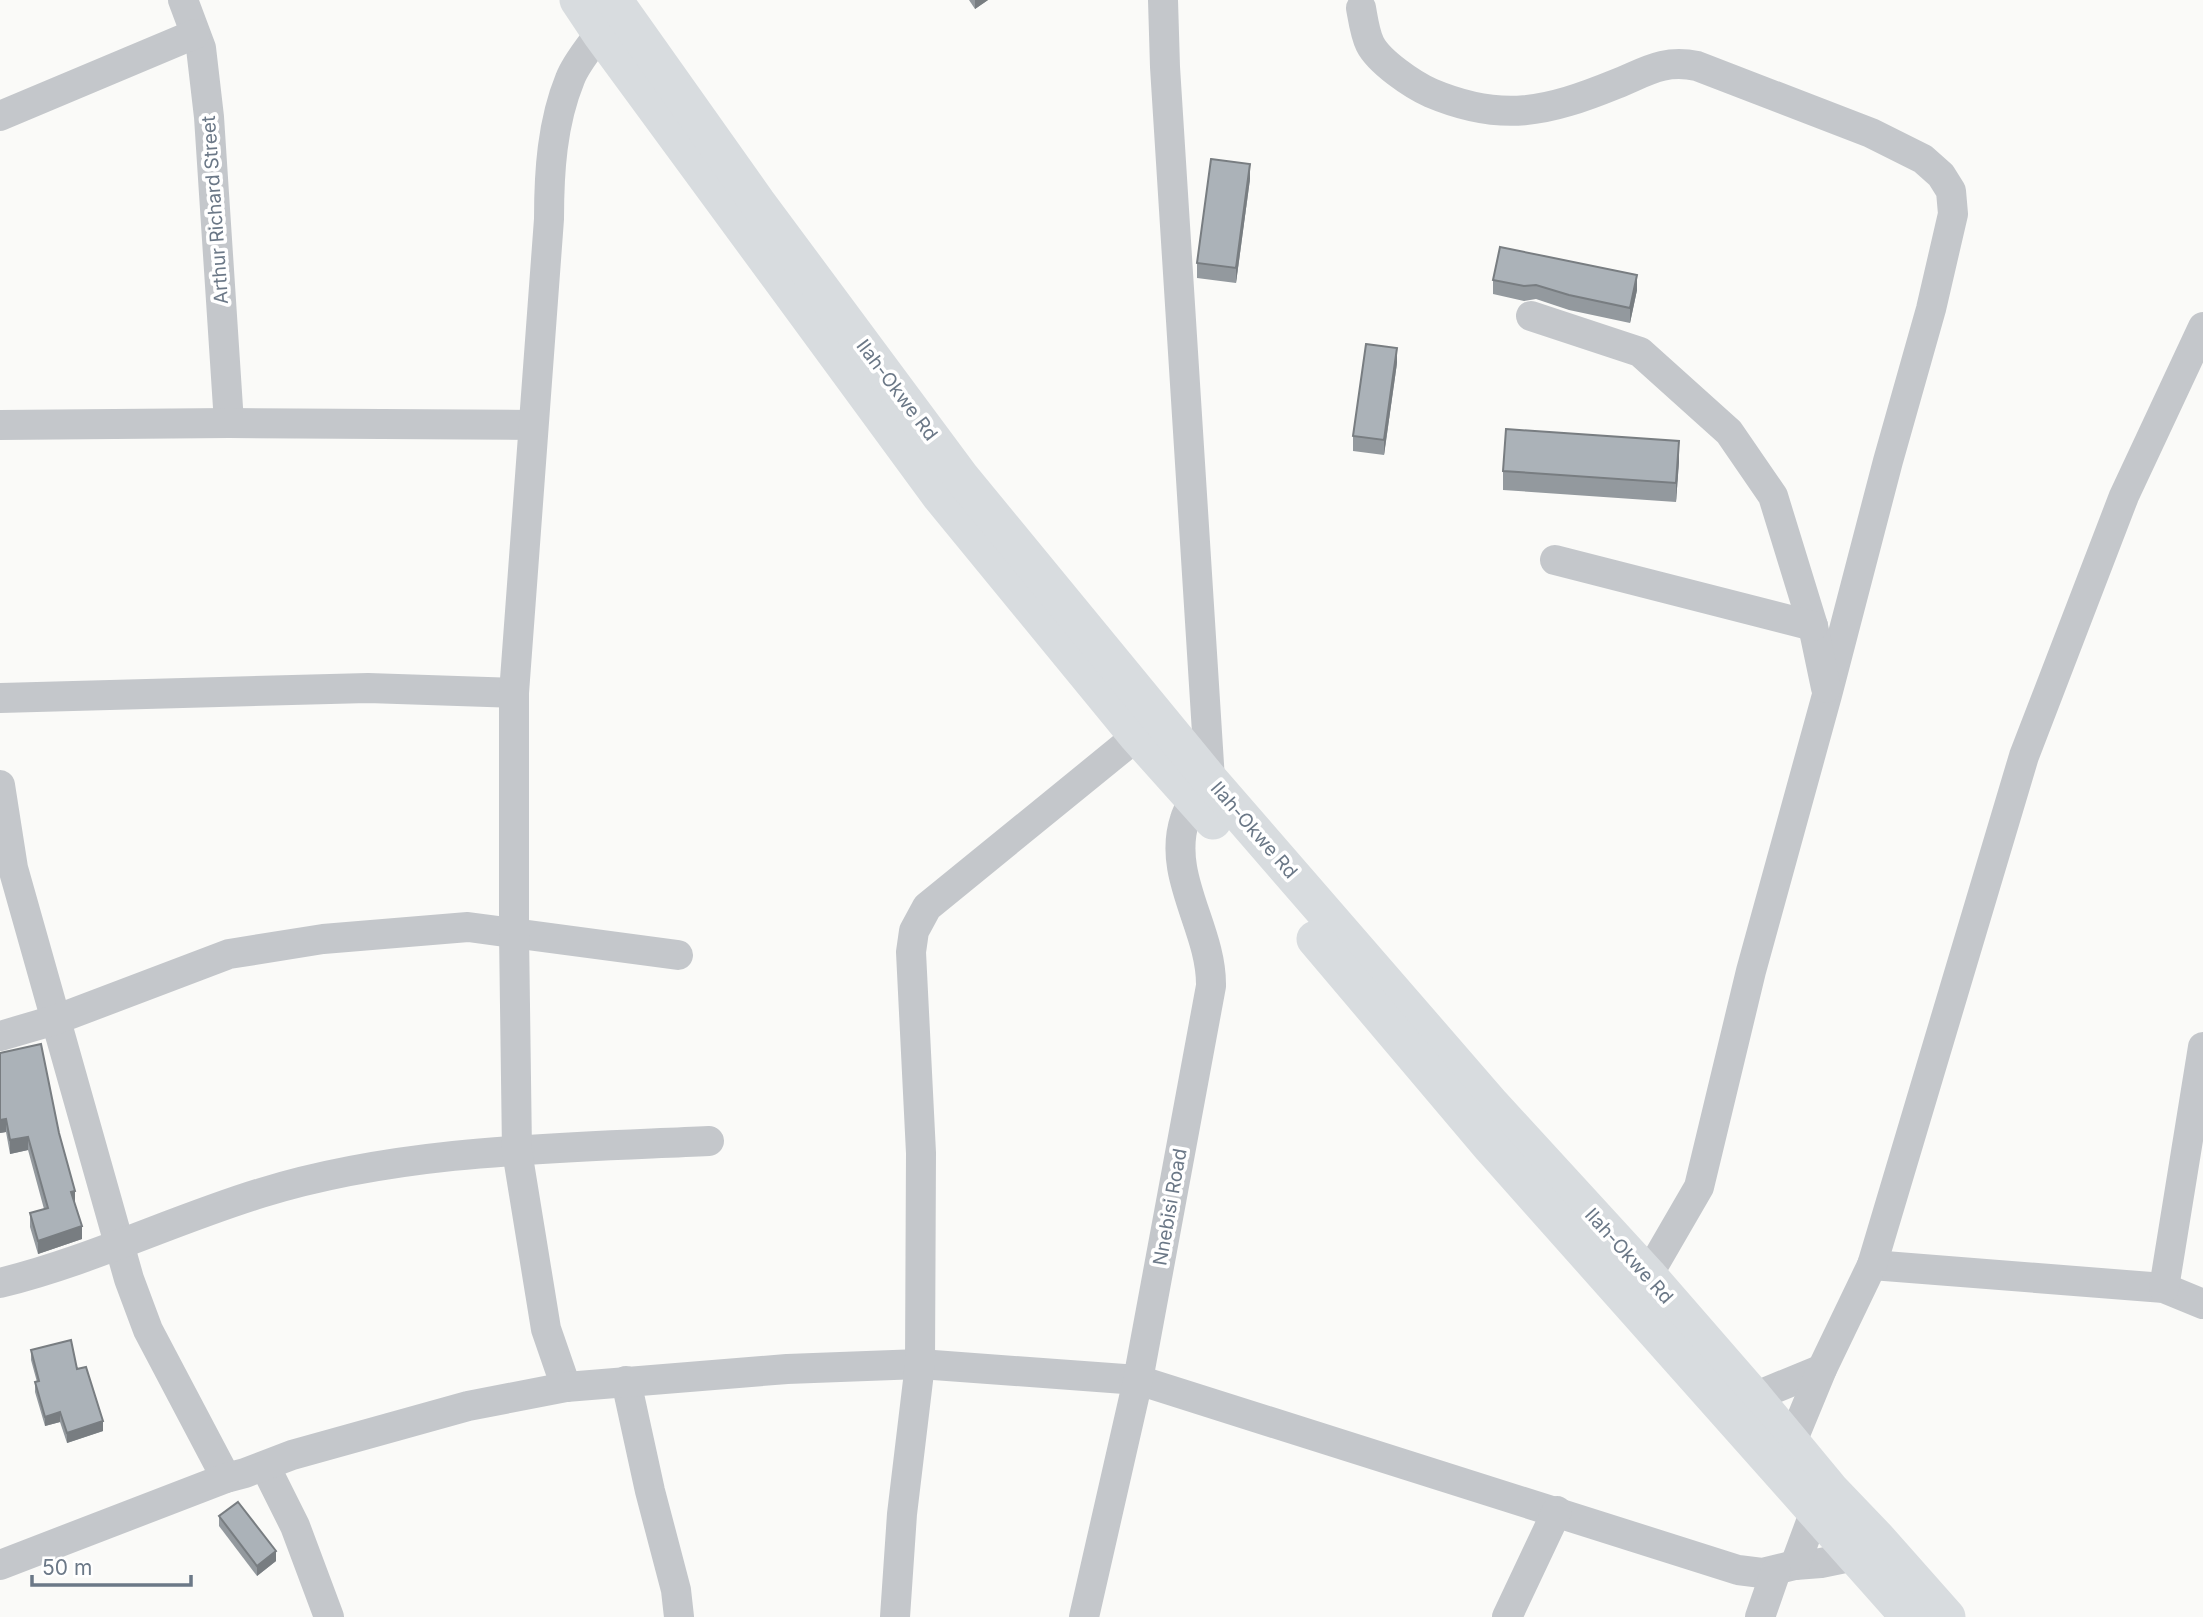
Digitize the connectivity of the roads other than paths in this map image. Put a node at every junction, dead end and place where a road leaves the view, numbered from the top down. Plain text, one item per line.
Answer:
1 (183, 0) edge
2 (578, 0) edge
3 (1163, 0) edge
4 (1361, 8) dead end
5 (607, 16) edge
6 (195, 34) junction
7 (0, 116) edge
8 (1531, 316) dead end
9 (2203, 327) edge
10 (229, 423) junction
11 (0, 425) edge
12 (533, 425) junction
13 (1555, 560) dead end
14 (1814, 626) junction
15 (514, 693) junction
16 (1827, 695) junction
17 (0, 698) edge
18 (1136, 736) junction
19 (0, 785) edge
20 (1202, 790) junction
21 (7, 870) edge
22 (514, 933) junction
23 (678, 955) dead end
24 (55, 1020) junction
25 (0, 1036) edge
26 (2203, 1046) edge
27 (709, 1141) dead end
28 (517, 1151) junction
29 (120, 1245) junction
30 (1871, 1265) junction
31 (1648, 1275) junction
32 (0, 1283) edge
33 (2164, 1288) junction
34 (2203, 1304) edge
35 (920, 1364) junction
36 (1822, 1368) junction
37 (1138, 1380) junction
38 (626, 1381) junction
39 (566, 1387) junction
40 (1754, 1397) junction
41 (1791, 1444) junction
42 (265, 1466) junction
43 (226, 1478) junction
44 (1823, 1500) junction
45 (1556, 1511) junction
46 (1866, 1547) junction
47 (0, 1565) edge
48 (1786, 1568) junction
49 (330, 1617) edge
50 (679, 1617) edge
51 (895, 1617) edge
52 (1084, 1617) edge
53 (1507, 1617) edge
54 (1760, 1617) edge
55 (1909, 1617) edge
56 (1947, 1617) edge

1 - 6 street, Arthur Richard Street
2 - 5 main road
3 - 20 street
4 - 16 street
5 - 12 street
5 - 18 main road
5 - 20 main road, Ilah-Okwe Rd
6 - 7 street
6 - 10 street, Arthur Richard Street
8 - 14 street
9 - 30 street
10 - 11 street
10 - 12 street
12 - 15 street
13 - 14 street
14 - 16 street
15 - 17 street
15 - 22 street
16 - 31 street
18 - 20 main road
18 - 35 street
19 - 21 street
20 - 31 main road, Ilah-Okwe Rd
20 - 37 street, Nnebisi Road
20 - 44 main road
21 - 24 street
22 - 23 street
22 - 24 street
22 - 28 street
24 - 25 street
24 - 29 street
26 - 33 street
27 - 28 street
28 - 29 street
28 - 39 street
29 - 32 street
29 - 43 street
30 - 33 street
30 - 36 street
31 - 40 main road, Ilah-Okwe Rd
33 - 34 street
35 - 37 street
35 - 38 street
35 - 51 street
36 - 40 street
36 - 41 street
37 - 45 street
37 - 52 street, Nnebisi Road
38 - 39 street
38 - 50 street
39 - 42 street
40 - 41 main road, Ilah-Okwe Rd
41 - 44 main road, Ilah-Okwe Rd
42 - 43 street
42 - 49 street
43 - 47 street
44 - 46 main road
44 - 48 street
45 - 48 street
45 - 53 street
46 - 48 street
46 - 55 main road
46 - 56 main road
48 - 54 street

